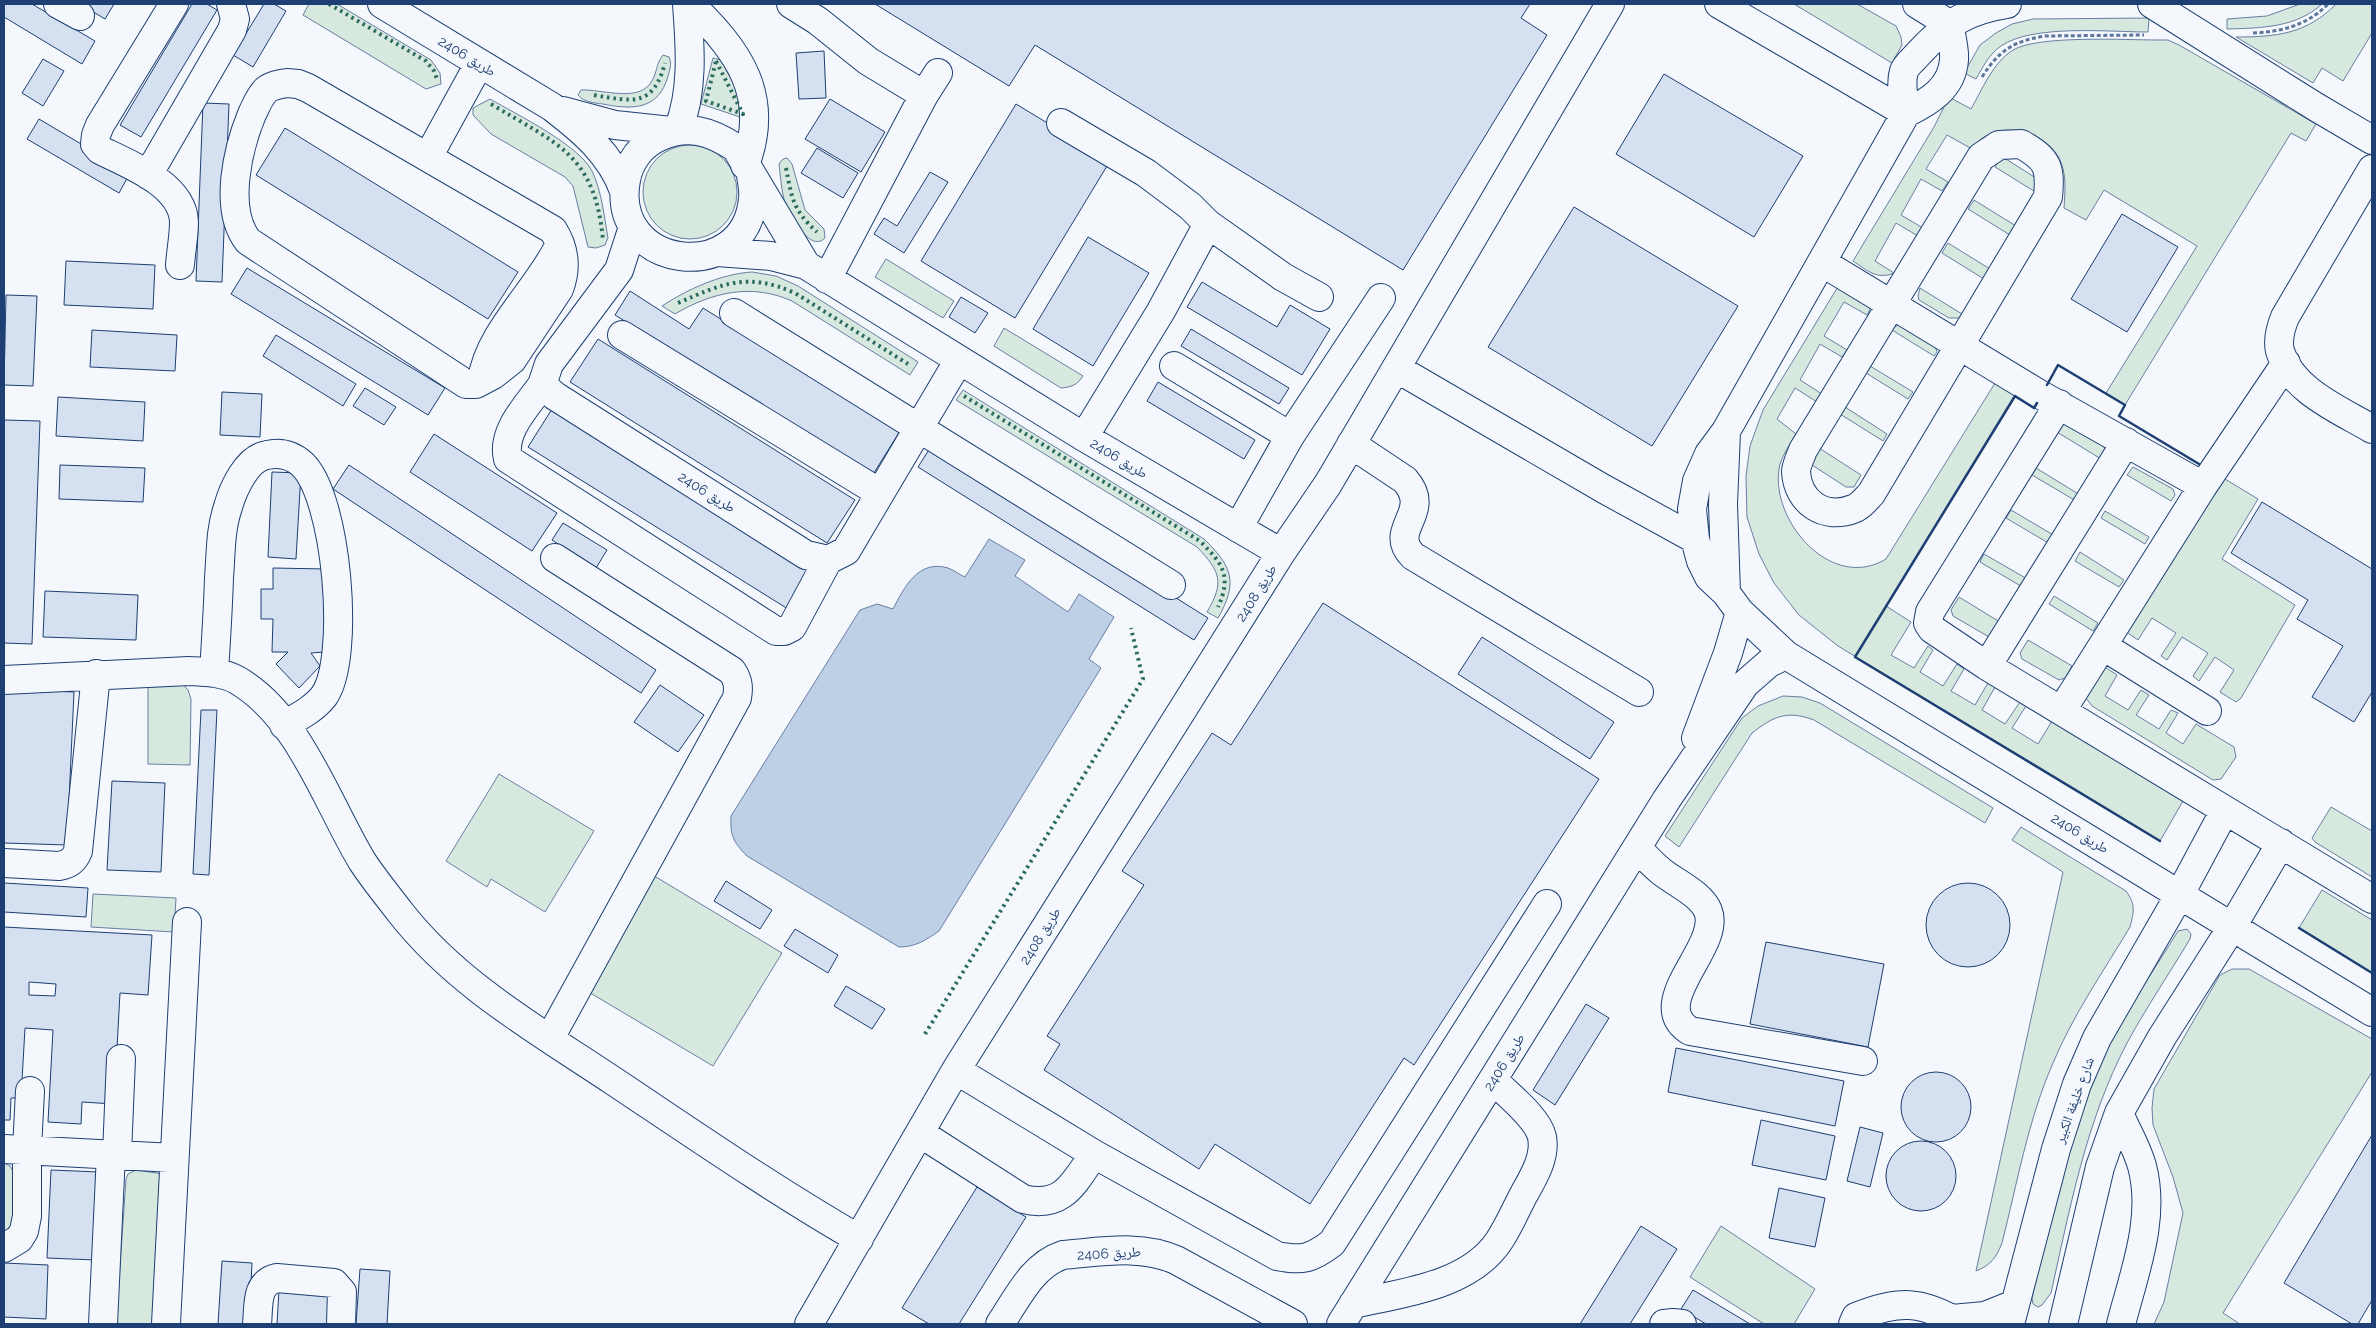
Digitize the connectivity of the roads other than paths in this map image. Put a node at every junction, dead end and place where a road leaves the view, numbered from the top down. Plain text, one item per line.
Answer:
1 (174, 4) edge
2 (232, 4) edge
3 (382, 4) edge
4 (689, 4) edge
5 (792, 4) edge
6 (1610, 4) edge
7 (1721, 4) edge
8 (1917, 4) edge
9 (2007, 4) edge
10 (2152, 4) edge
11 (1949, 24) junction
12 (480, 64) junction
13 (552, 107) junction
14 (1906, 113) junction
15 (1061, 123) dead end
16 (674, 131) junction
17 (2372, 140) edge
18 (428, 157) junction
19 (2372, 169) edge
20 (748, 170) junction
21 (148, 176) junction
22 (624, 191) junction
23 (1208, 224) junction
24 (633, 227) junction
25 (717, 252) junction
26 (1823, 263) junction
27 (180, 265) dead end
28 (817, 272) junction
29 (1318, 297) dead end
30 (1381, 298) dead end
31 (1891, 304) junction
32 (734, 314) dead end
33 (622, 335) dead end
34 (1960, 345) junction
35 (959, 360) junction
36 (2286, 363) junction
37 (1174, 366) dead end
38 (1396, 368) junction
39 (542, 385) junction
40 (2059, 404) junction
41 (2372, 429) edge
42 (919, 430) junction
43 (1726, 431) junction
44 (1290, 436) junction
45 (1084, 437) junction
46 (2126, 442) junction
47 (1351, 444) junction
48 (2203, 486) junction
49 (880, 492) junction
50 (1238, 528) junction
51 (1695, 539) junction
52 (1281, 553) junction
53 (555, 558) dead end
54 (828, 560) junction
55 (1172, 585) dead end
56 (1733, 602) junction
57 (2103, 646) junction
58 (1786, 655) junction
59 (1987, 666) junction
60 (214, 672) junction
61 (96, 674) junction
62 (4, 680) edge
63 (1640, 692) dead end
64 (2062, 710) junction
65 (2207, 711) dead end
66 (284, 725) junction
67 (1666, 799) junction
68 (2225, 810) junction
69 (2281, 843) junction
70 (1637, 848) junction
71 (4, 863) edge
72 (2180, 894) junction
73 (2372, 899) edge
74 (1547, 904) dead end
75 (187, 922) dead end
76 (2232, 926) junction
77 (2372, 1012) edge
78 (550, 1038) junction
79 (121, 1059) dead end
80 (1863, 1061) dead end
81 (956, 1070) junction
82 (1493, 1080) junction
83 (30, 1091) dead end
84 (2119, 1113) junction
85 (920, 1133) junction
86 (15, 1150) edge
87 (114, 1154) junction
88 (1094, 1154) junction
89 (174, 1158) junction
90 (859, 1240) junction
91 (4, 1248) edge
92 (1347, 1314) edge
93 (2014, 1316) edge
94 (1956, 1322) edge
95 (103, 1324) edge
96 (166, 1324) edge
97 (257, 1324) edge
98 (341, 1324) edge
99 (809, 1324) edge
100 (1000, 1324) edge
101 (1293, 1324) edge
102 (1664, 1324) edge
103 (1682, 1324) edge
104 (1853, 1324) edge
105 (2063, 1324) edge
106 (2121, 1324) edge

1 - 21 street
2 - 21 street
3 - 12 street, طريق 2406
4 - 16 street
4 - 20 street
5 - 28 street
6 - 38 street, طريق 2408
7 - 14 street
8 - 11 street
9 - 11 street
10 - 17 street
11 - 14 street
11 - 14 street
12 - 13 street, طريق 2406
12 - 18 street
13 - 16 street, طريق 2406
13 - 22 street, طريق 2406
14 - 26 street
15 - 23 street
16 - 20 street, طريق 2406
16 - 22 street, طريق 2406
18 - 18 street
19 - 36 street
20 - 25 street, طريق 2406
20 - 28 street, طريق 2406
21 - 27 street
22 - 24 street, طريق 2406
23 - 29 street
23 - 45 street
24 - 25 street, طريق 2406
24 - 39 street
25 - 28 street, طريق 2406
26 - 31 street
26 - 43 street
28 - 35 street, طريق 2406
30 - 44 street
31 - 34 street
31 - 34 street
31 - 34 street
32 - 42 street
33 - 49 street
34 - 40 street
35 - 42 street
35 - 45 street, طريق 2406
36 - 41 street
36 - 48 street
37 - 44 street
38 - 47 street, طريق 2408
38 - 51 street
39 - 54 street, طريق 2406
39 - 54 street
40 - 46 street
40 - 59 street
42 - 49 street
42 - 55 street
43 - 51 street
43 - 56 street
44 - 50 street
45 - 50 street, طريق 2406
46 - 48 street
46 - 59 street
47 - 52 street, طريق 2408
47 - 63 street
48 - 57 street
49 - 54 street
50 - 52 street, طريق 2406
51 - 56 street
52 - 81 street, طريق 2408
53 - 78 street
56 - 58 street, طريق 2406
56 - 67 street, طريق 2406
57 - 64 street
57 - 65 street
58 - 67 street, طريق 2406
58 - 72 street, طريق 2406
59 - 64 street
60 - 61 street
60 - 66 street
60 - 66 street
61 - 62 street
61 - 71 street
64 - 68 street
66 - 78 street
67 - 70 street, طريق 2406
68 - 69 street
68 - 72 street, شارع خليفة الكبير
69 - 73 street
69 - 76 street
70 - 80 street
70 - 82 street, طريق 2406
72 - 76 street, طريق 2406
72 - 93 street, شارع خليفة الكبير
74 - 88 street
75 - 89 street
76 - 77 street, طريق 2406
76 - 84 street
78 - 90 street
79 - 87 street
81 - 85 street, طريق 2408
81 - 88 street
82 - 92 street, طريق 2406
82 - 92 street
83 - 86 street
84 - 105 street
84 - 106 street
85 - 88 street
85 - 90 street, طريق 2408
86 - 87 street
86 - 91 street
87 - 89 street
87 - 95 street
89 - 96 street
90 - 99 street, طريق 2408
93 - 94 street
94 - 104 street
97 - 98 street
100 - 101 street, طريق 2406
102 - 103 street

